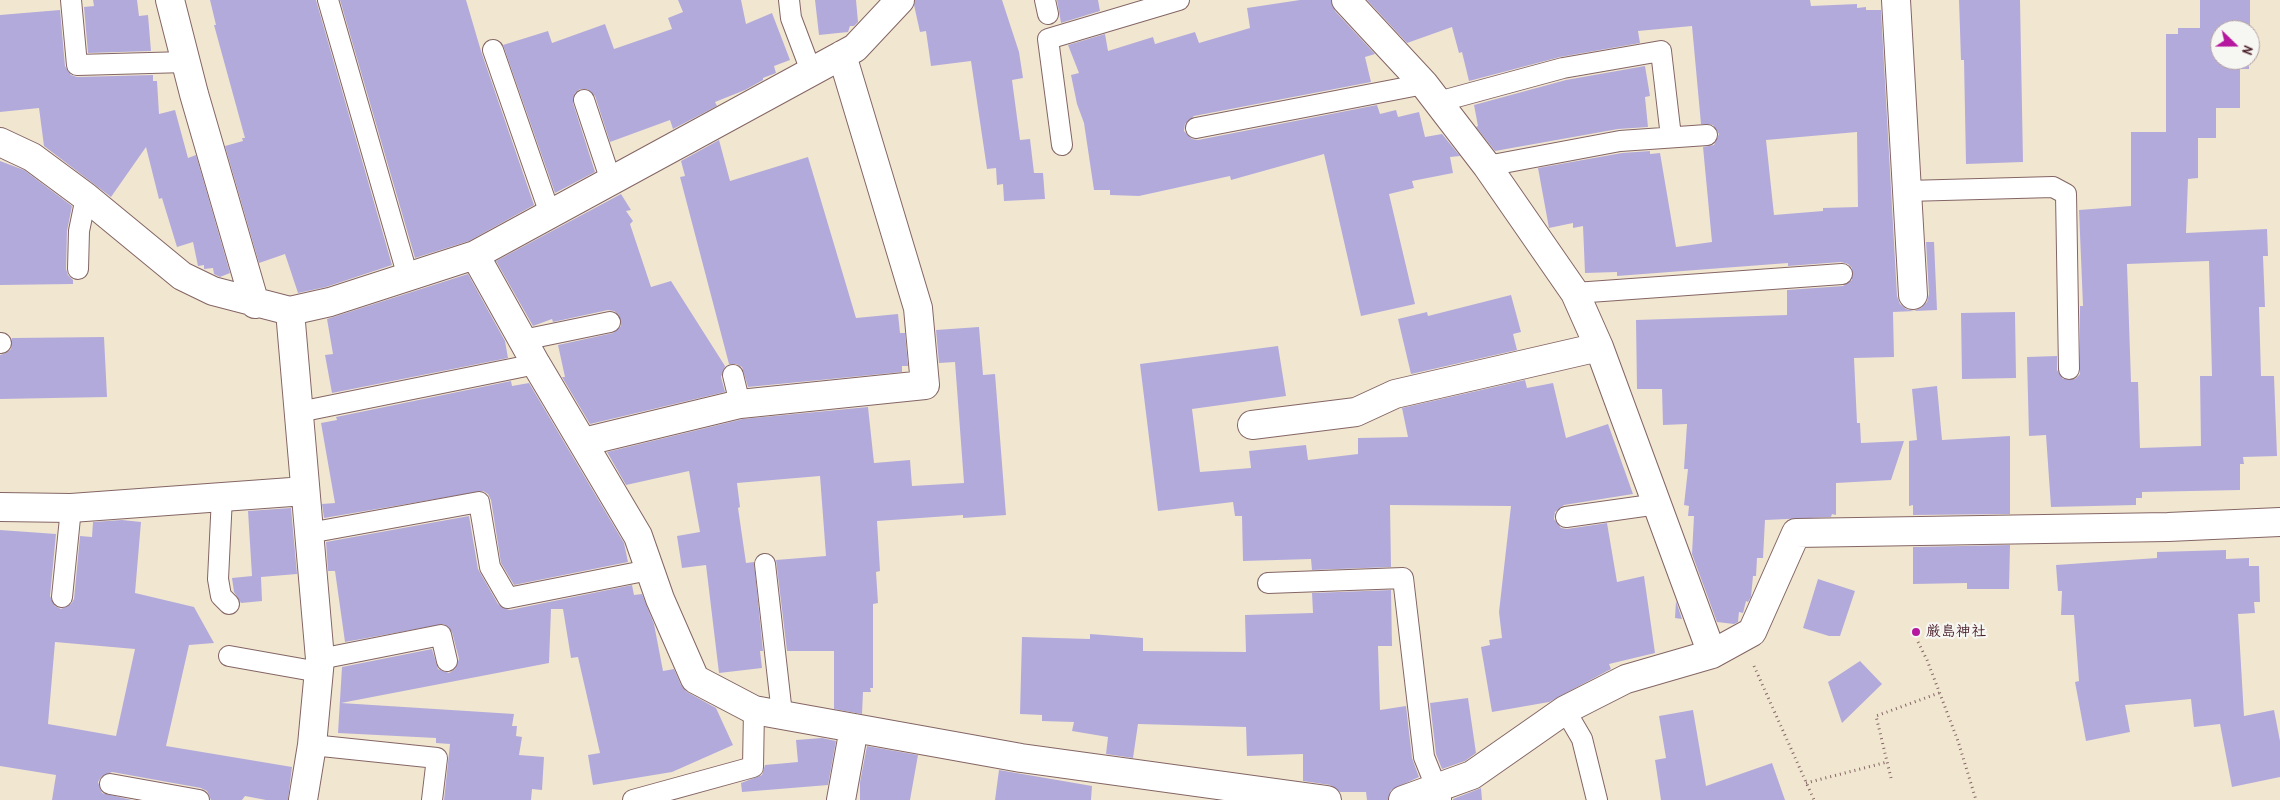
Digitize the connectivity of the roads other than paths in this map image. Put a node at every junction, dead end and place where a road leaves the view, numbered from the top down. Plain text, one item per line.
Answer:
1 (71, 0) edge
2 (170, 0) edge
3 (328, 0) edge
4 (789, 0) edge
5 (900, 0) edge
6 (1179, 0) edge
7 (1346, 0) edge
8 (1896, 0) edge
9 (493, 50) dead end
10 (842, 55) junction
11 (186, 62) junction
12 (812, 71) junction
13 (1431, 93) junction
14 (584, 100) dead end
15 (1196, 128) dead end
16 (1707, 136) dead end
17 (1671, 137) junction
18 (0, 142) edge
19 (1062, 145) dead end
20 (1487, 166) junction
21 (611, 181) junction
22 (1907, 191) junction
23 (86, 197) junction
24 (550, 214) junction
25 (475, 255) junction
26 (78, 269) dead end
27 (1842, 274) dead end
28 (408, 276) junction
29 (1575, 293) junction
30 (1913, 295) dead end
31 (255, 304) junction
32 (290, 311) junction
33 (610, 322) dead end
34 (523, 340) junction
35 (1599, 347) junction
36 (536, 364) junction
37 (2069, 369) dead end
38 (733, 374) dead end
39 (740, 404) junction
40 (299, 412) junction
41 (1252, 425) dead end
42 (583, 442) junction
43 (305, 491) junction
44 (222, 497) junction
45 (1658, 504) junction
46 (0, 507) edge
47 (71, 508) junction
48 (1566, 517) dead end
49 (2280, 522) edge
50 (309, 533) junction
51 (765, 564) dead end
52 (649, 570) junction
53 (1268, 583) dead end
54 (62, 597) dead end
55 (229, 604) dead end
56 (1712, 654) junction
57 (229, 656) dead end
58 (448, 661) dead end
59 (319, 665) junction
60 (754, 710) junction
61 (1564, 710) junction
62 (782, 714) junction
63 (854, 728) junction
64 (312, 745) junction
65 (110, 784) dead end
66 (1203, 792) edge
67 (1439, 794) edge
68 (199, 800) edge
69 (303, 800) edge
70 (432, 800) edge
71 (633, 800) edge
72 (842, 800) edge
73 (1327, 800) edge
74 (1403, 800) edge
75 (1597, 800) edge

1 - 11 lane
2 - 11 street
3 - 28 lane
4 - 12 lane
5 - 10 street
6 - 19 lane
7 - 13 street
8 - 22 street
9 - 24 lane
10 - 12 street
10 - 39 street
11 - 31 street
12 - 21 street
13 - 15 lane
13 - 17 lane
13 - 20 street
14 - 21 lane
16 - 17 lane
17 - 20 lane
18 - 23 street
20 - 29 street
21 - 24 street
22 - 30 street
22 - 37 lane
23 - 26 lane
23 - 31 street
24 - 25 street
25 - 28 street
25 - 34 street
27 - 29 lane
28 - 32 street
29 - 35 street
31 - 32 street
32 - 40 street
33 - 34 lane
34 - 36 street
35 - 41 street
35 - 45 street
36 - 40 lane
36 - 42 street
38 - 39 lane
39 - 42 street
40 - 43 street
42 - 52 street
43 - 44 street
43 - 50 street
44 - 47 street
44 - 55 lane
45 - 48 lane
45 - 56 street
46 - 47 street
47 - 54 lane
49 - 56 street
50 - 52 lane
50 - 59 street
51 - 62 lane
52 - 60 street
53 - 67 lane
56 - 61 street
57 - 59 lane
58 - 59 lane
59 - 64 street
60 - 62 street
60 - 71 lane
61 - 67 street
61 - 75 lane
62 - 63 street
63 - 66 street
63 - 72 street
64 - 69 street
64 - 70 lane
65 - 68 lane
66 - 73 street
67 - 74 street

